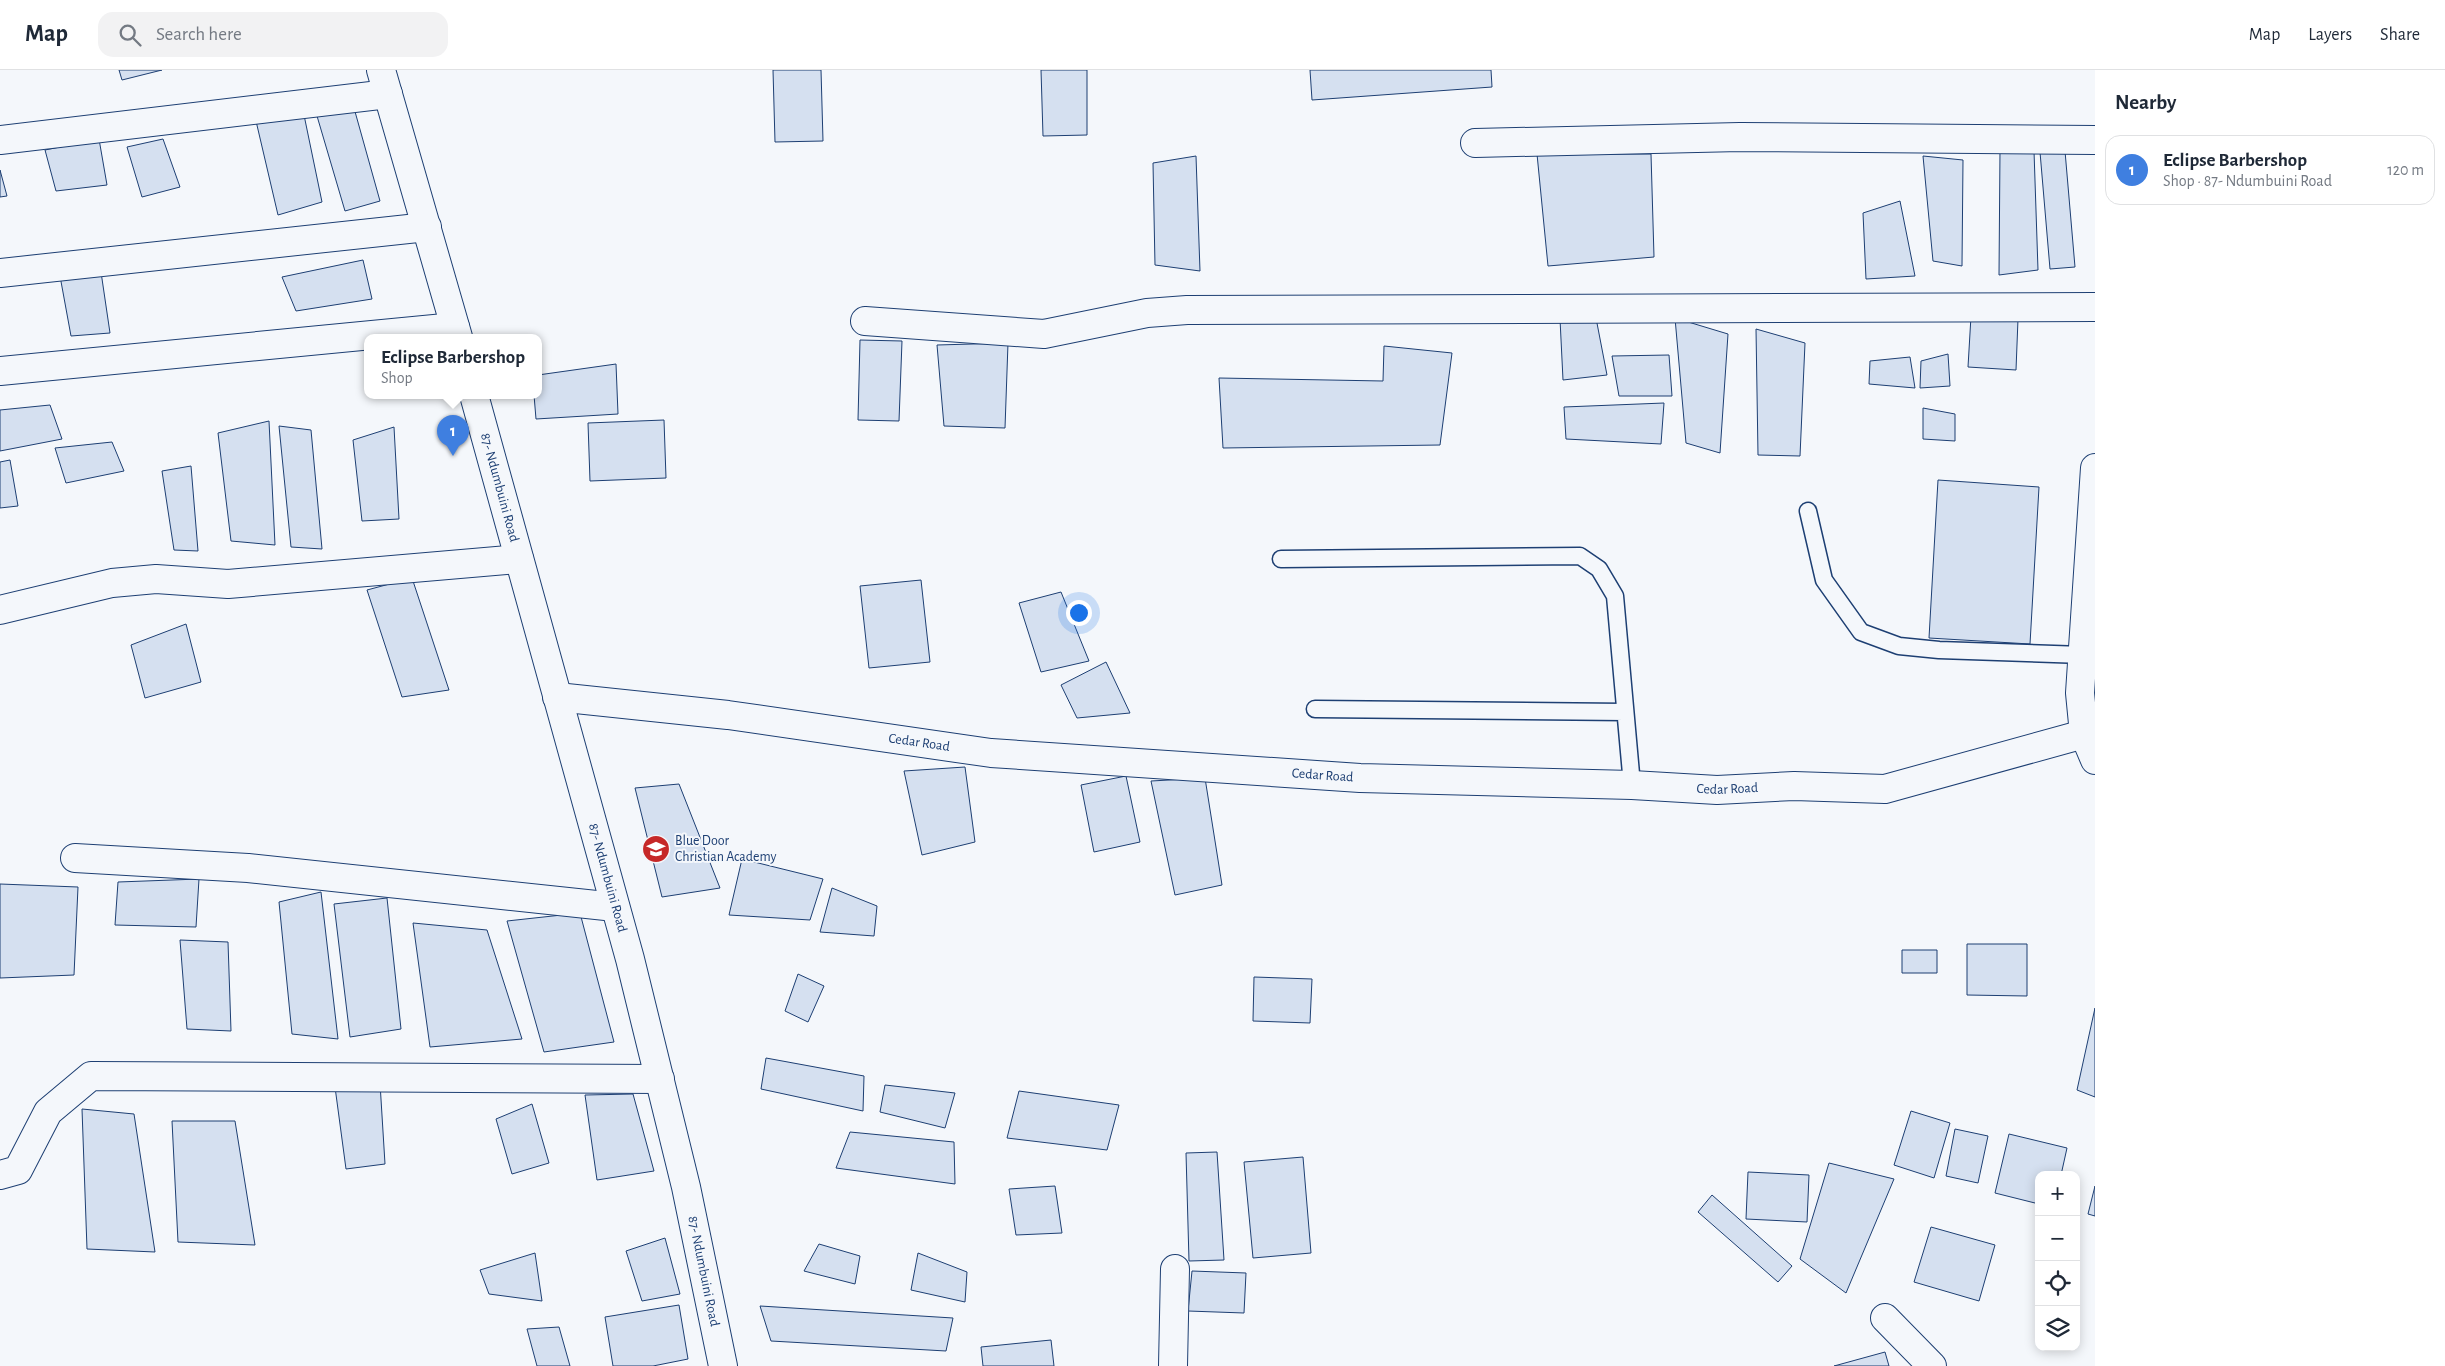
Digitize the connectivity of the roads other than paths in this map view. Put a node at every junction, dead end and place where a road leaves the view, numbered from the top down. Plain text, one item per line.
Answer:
1 (384, 82) edge
2 (0, 140) edge
3 (2095, 140) edge
4 (1475, 143) dead end
5 (428, 227) junction
6 (0, 273) edge
7 (2095, 307) edge
8 (865, 321) dead end
9 (456, 332) edge
10 (433, 334) edge
11 (364, 340) edge
12 (0, 371) edge
13 (475, 399) edge
14 (2095, 468) edge
15 (1808, 511) dead end
16 (519, 559) junction
17 (1281, 559) dead end
18 (0, 610) edge
19 (2083, 655) junction
20 (557, 696) junction
21 (1314, 709) dead end
22 (1625, 712) junction
23 (2084, 734) junction
24 (2095, 760) edge
25 (1632, 785) junction
26 (75, 858) dead end
27 (615, 907) junction
28 (660, 1079) junction
29 (0, 1175) edge
30 (1175, 1269) dead end
31 (1886, 1318) dead end
32 (723, 1366) edge
33 (1173, 1366) edge
34 (1932, 1366) edge

1 - 2 street
1 - 5 street
3 - 4 street
5 - 6 street
5 - 9 street
7 - 8 street
9 - 10 street
11 - 12 street
13 - 16 street, 87- Ndumbuini Road
14 - 19 street
15 - 19 lane
16 - 18 street
16 - 20 street, 87- Ndumbuini Road
17 - 22 lane
19 - 23 street
20 - 25 street, Cedar Road
20 - 27 street, 87- Ndumbuini Road
21 - 22 lane
22 - 25 lane
23 - 24 street
23 - 25 street, Cedar Road
26 - 27 street
27 - 28 street, 87- Ndumbuini Road
28 - 29 street
28 - 32 street, 87- Ndumbuini Road
30 - 33 street
31 - 34 street

